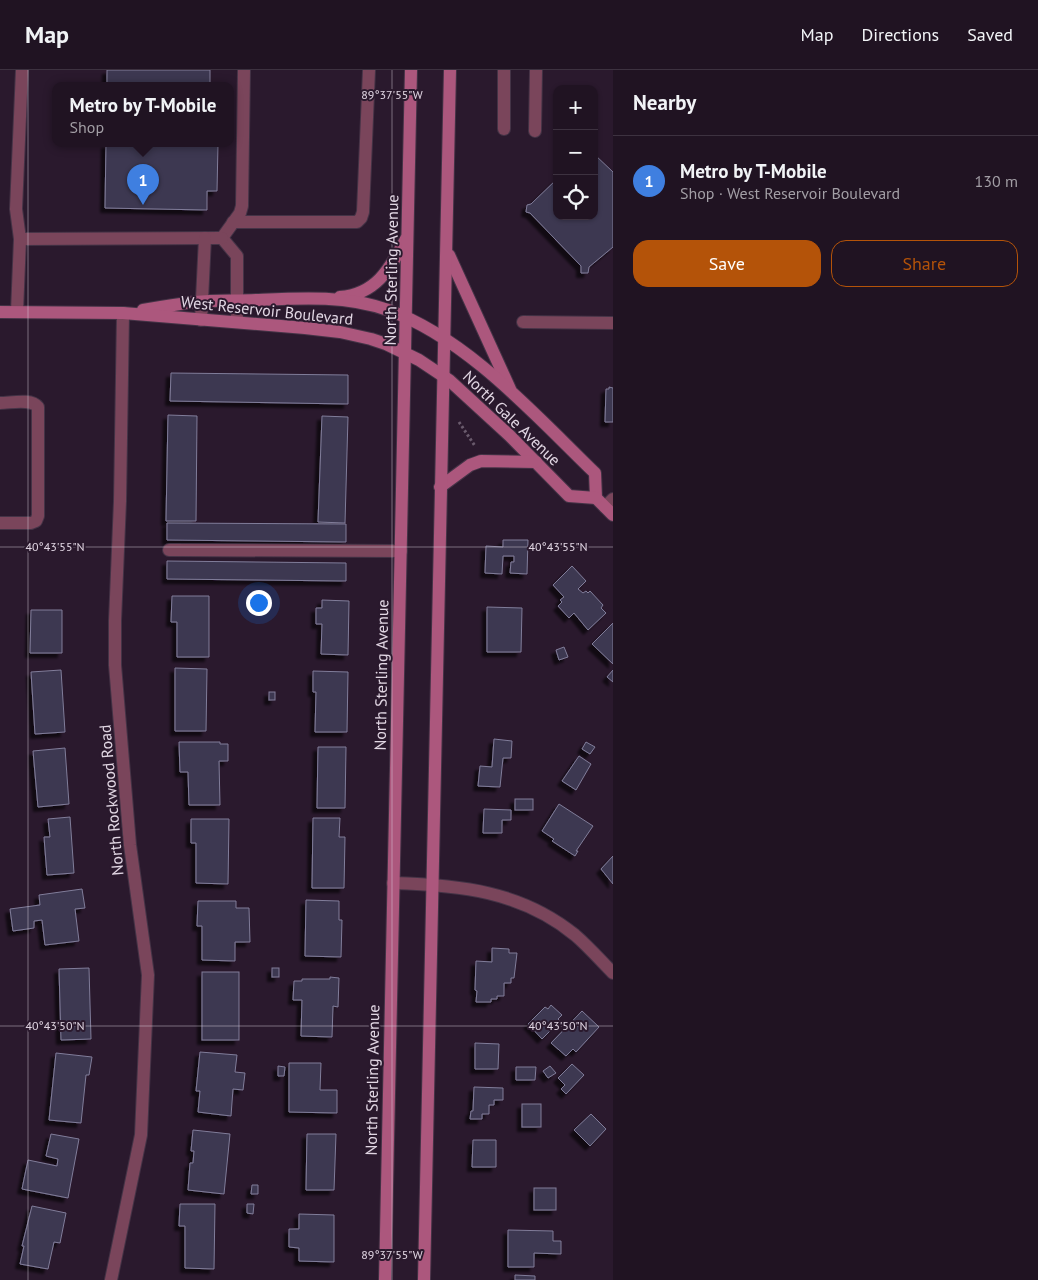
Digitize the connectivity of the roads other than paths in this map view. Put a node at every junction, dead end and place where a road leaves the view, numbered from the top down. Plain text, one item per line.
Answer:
1 (22, 70) edge
2 (244, 70) edge
3 (369, 70) edge
4 (411, 70) edge
5 (450, 70) edge
6 (504, 70) edge
7 (536, 70) edge
8 (504, 130) dead end
9 (535, 131) dead end
10 (233, 222) junction
11 (407, 237) junction
12 (205, 238) junction
13 (222, 238) junction
14 (20, 239) junction
15 (447, 250) junction
16 (325, 298) junction
17 (238, 301) junction
18 (202, 302) junction
19 (0, 312) edge
20 (17, 312) junction
21 (123, 313) junction
22 (406, 318) junction
23 (202, 320) junction
24 (237, 322) junction
25 (523, 322) dead end
26 (613, 323) edge
27 (444, 339) junction
28 (406, 353) junction
29 (443, 375) junction
30 (510, 392) junction
31 (0, 403) edge
32 (536, 462) junction
33 (440, 487) junction
34 (607, 505) edge
35 (0, 523) edge
36 (169, 550) dead end
37 (401, 551) junction
38 (393, 883) junction
39 (433, 884) junction
40 (613, 974) edge
41 (111, 1280) edge
42 (385, 1280) edge
43 (424, 1280) edge

1 - 14 street
2 - 10 street
3 - 10 street
4 - 11 main road, North Sterling Avenue
5 - 15 main road
6 - 8 street
7 - 9 street
10 - 13 street
11 - 16 main road
11 - 22 main road, North Sterling Avenue
12 - 13 street
12 - 14 street
12 - 18 street
13 - 17 street
14 - 20 street
15 - 27 main road
15 - 30 main road
16 - 17 main road, West Reservoir Boulevard
16 - 22 main road, West Reservoir Boulevard
17 - 18 main road, West Reservoir Boulevard
17 - 24 street
18 - 21 main road, West Reservoir Boulevard
18 - 23 street
19 - 20 main road, West Reservoir Boulevard
20 - 21 main road, West Reservoir Boulevard
21 - 23 main road, West Reservoir Boulevard
21 - 41 street, North Rockwood Road
22 - 27 main road, West Reservoir Boulevard
22 - 28 main road, North Sterling Avenue
23 - 24 main road, West Reservoir Boulevard
24 - 28 main road, West Reservoir Boulevard
25 - 26 street
27 - 29 main road
27 - 30 main road, North Gale Avenue
28 - 29 main road, North Gale Avenue
28 - 37 main road, North Sterling Avenue
29 - 32 main road, North Gale Avenue
29 - 33 main road
30 - 34 main road, North Gale Avenue
31 - 35 street
32 - 33 main road
32 - 34 main road, North Gale Avenue
33 - 39 main road
36 - 37 street
37 - 38 main road, North Sterling Avenue
38 - 39 street
38 - 42 main road, North Sterling Avenue
39 - 40 street
39 - 43 main road

